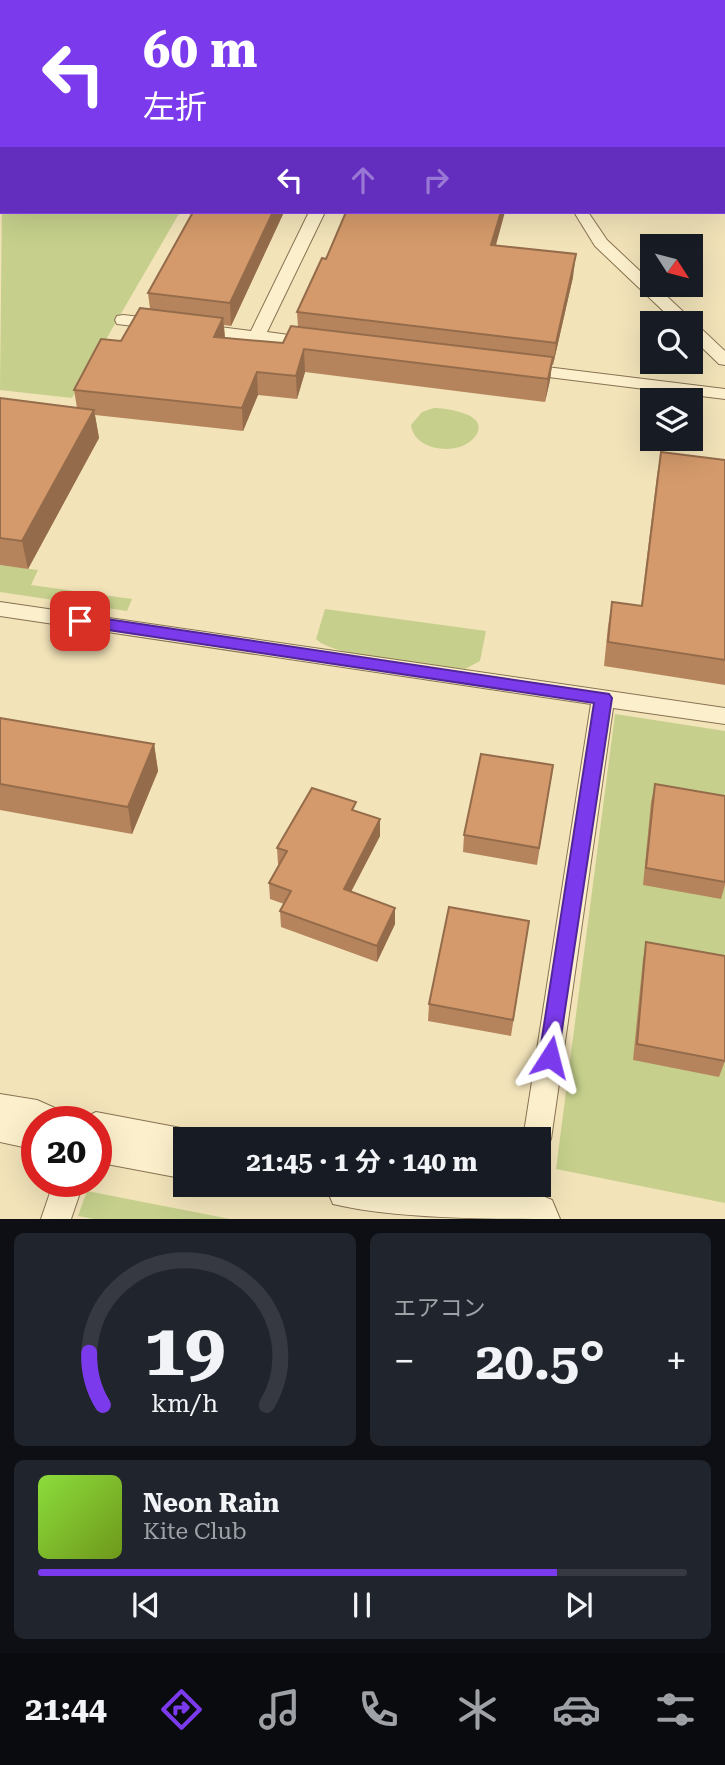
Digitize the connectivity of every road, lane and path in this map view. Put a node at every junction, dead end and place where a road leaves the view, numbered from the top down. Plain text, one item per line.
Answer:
1 (316, 214) edge
2 (582, 214) edge
3 (673, 311) edge
4 (123, 320) dead end
5 (257, 336) junction
6 (703, 339) edge
7 (326, 345) edge
8 (725, 360) edge
9 (505, 367) edge
10 (725, 394) edge
11 (0, 609) edge
12 (603, 698) junction
13 (725, 716) edge
14 (0, 1118) edge
15 (21, 1122) edge
16 (539, 1127) edge
17 (112, 1140) edge
18 (173, 1152) edge
19 (64, 1197) edge
20 (423, 1197) edge
21 (512, 1212) edge
22 (56, 1219) edge

1 - 5 lane
2 - 3 lane
4 - 5 lane
5 - 7 lane
6 - 8 lane
9 - 10 lane
11 - 12 lane
12 - 13 lane
12 - 16 lane
14 - 15 street
17 - 18 street
19 - 22 lane
20 - 21 street

